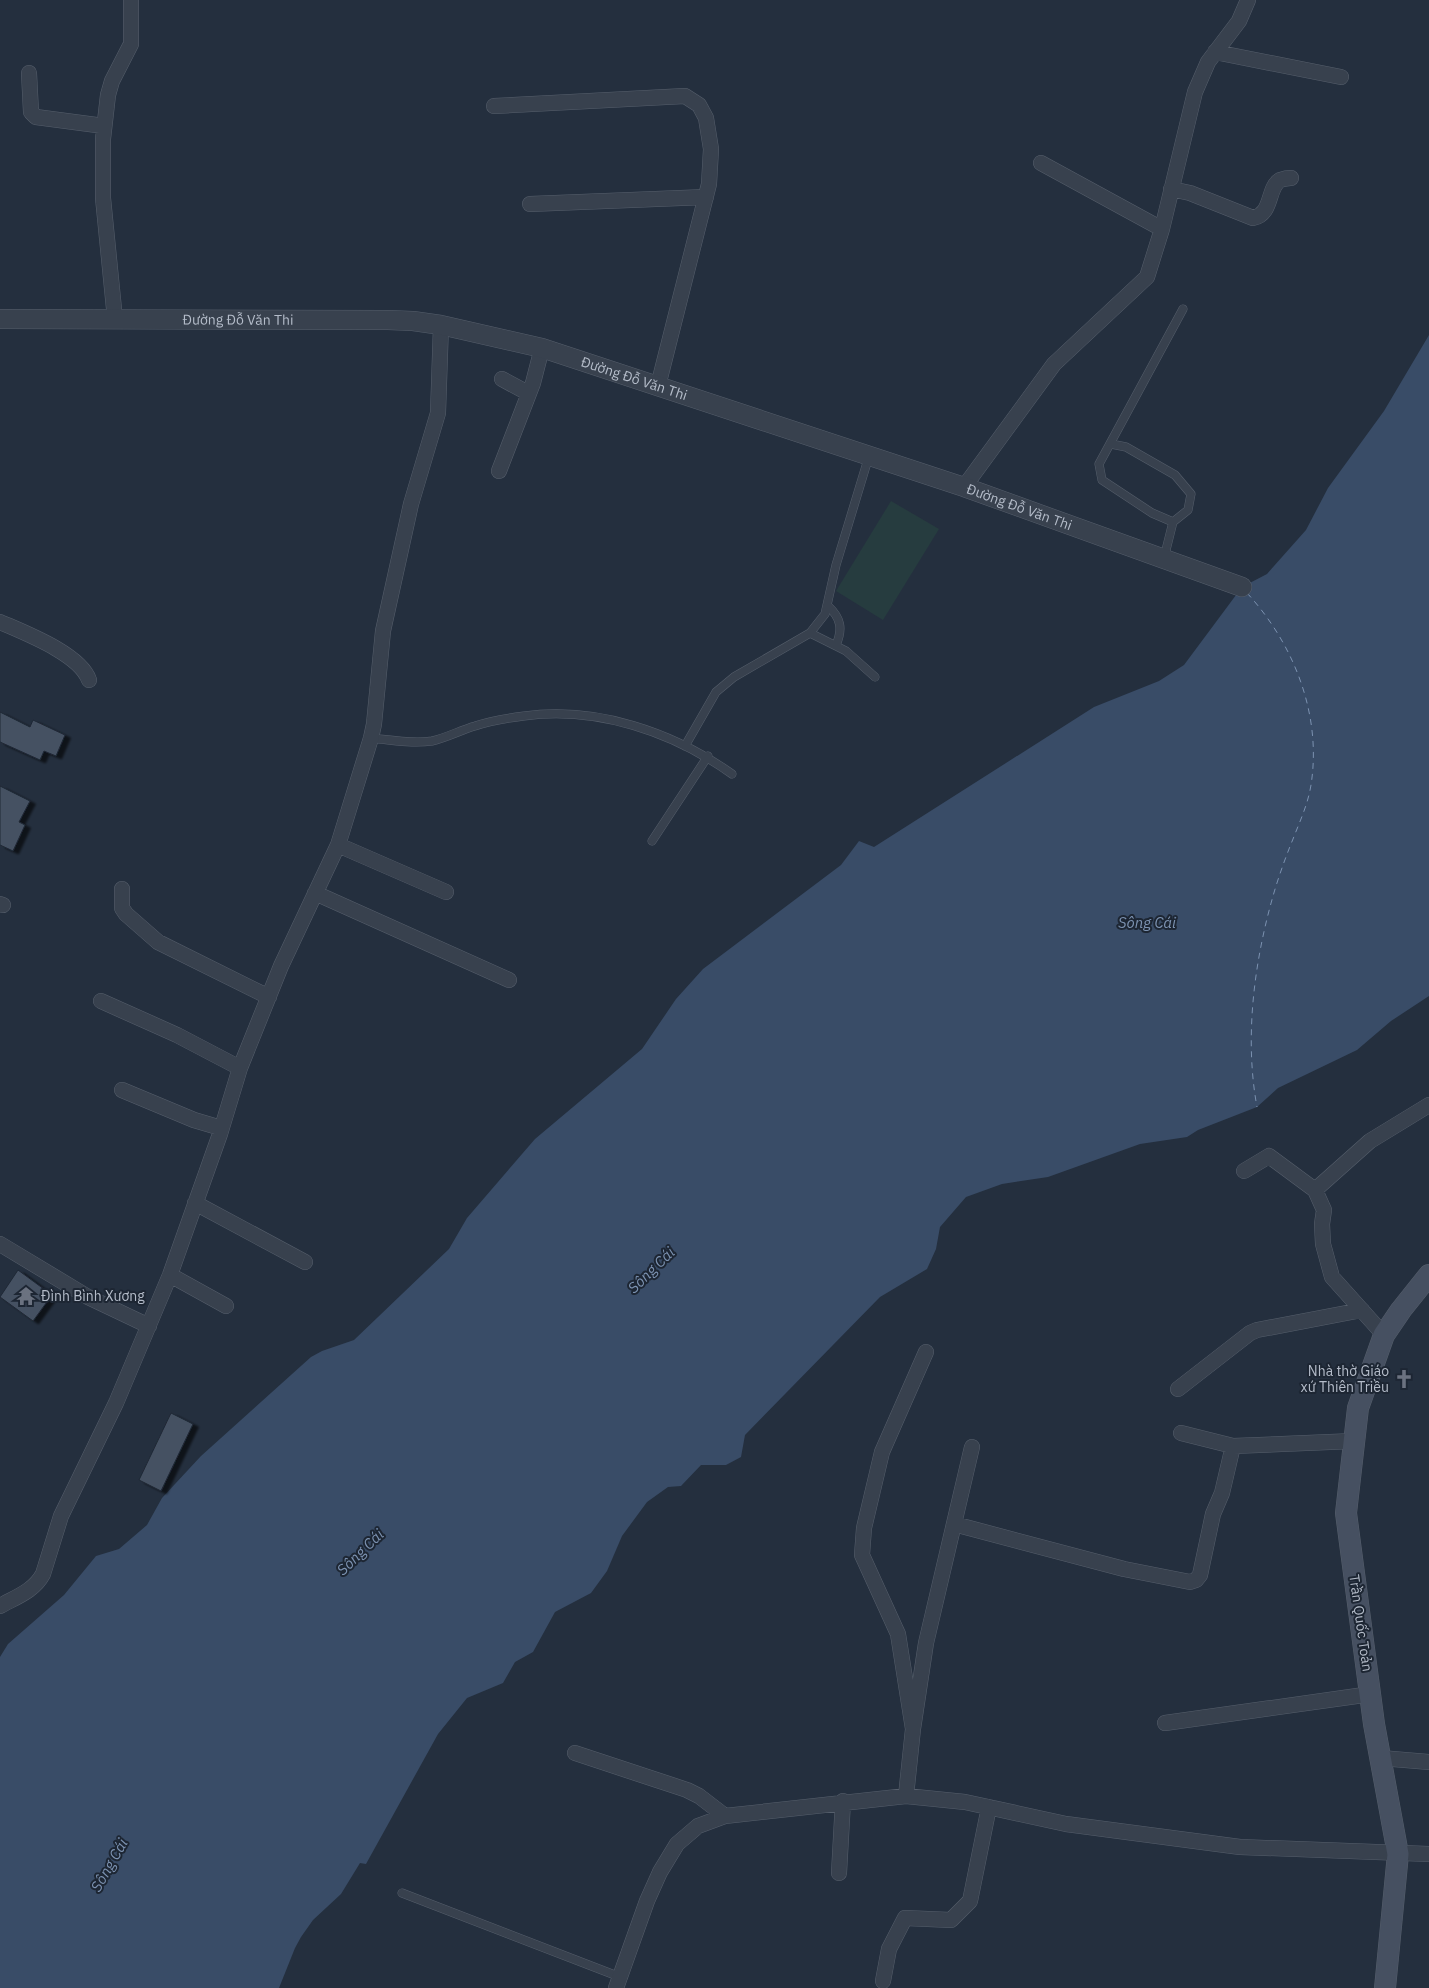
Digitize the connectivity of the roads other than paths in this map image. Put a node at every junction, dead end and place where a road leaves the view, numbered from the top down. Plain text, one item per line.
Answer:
1 (131, 0) edge
2 (1248, 0) edge
3 (1215, 52) junction
4 (29, 73) dead end
5 (1341, 77) dead end
6 (494, 106) dead end
7 (104, 126) junction
8 (1040, 163) dead end
9 (1292, 178) dead end
10 (1171, 189) junction
11 (706, 197) junction
12 (530, 204) dead end
13 (1162, 229) junction
14 (1184, 309) dead end
15 (0, 319) edge
16 (114, 319) junction
17 (441, 325) junction
18 (542, 348) junction
19 (502, 379) dead end
20 (658, 386) junction
21 (528, 392) junction
22 (1111, 444) junction
23 (869, 455) junction
24 (499, 471) dead end
25 (964, 487) junction
26 (1173, 522) junction
27 (1164, 558) junction
28 (1242, 587) dead end
29 (828, 606) junction
30 (0, 622) edge
31 (810, 633) junction
32 (836, 645) junction
33 (875, 677) dead end
34 (89, 680) dead end
35 (371, 738) junction
36 (685, 746) junction
37 (708, 756) junction
38 (732, 774) dead end
39 (652, 841) dead end
40 (338, 845) junction
41 (122, 889) dead end
42 (446, 892) dead end
43 (315, 893) junction
44 (510, 980) dead end
45 (268, 997) junction
46 (101, 1001) dead end
47 (240, 1068) junction
48 (122, 1090) dead end
49 (1429, 1105) edge
50 (222, 1128) junction
51 (1244, 1171) dead end
52 (1315, 1190) junction
53 (195, 1203) junction
54 (0, 1244) edge
55 (305, 1262) dead end
56 (170, 1275) junction
57 (1429, 1275) edge
58 (226, 1306) dead end
59 (1362, 1310) junction
60 (149, 1326) junction
61 (1384, 1335) junction
62 (926, 1352) dead end
63 (1178, 1389) dead end
64 (1181, 1433) dead end
65 (1354, 1441) junction
66 (1233, 1446) junction
67 (972, 1447) dead end
68 (954, 1524) junction
69 (0, 1606) edge
70 (1370, 1694) junction
71 (1165, 1723) dead end
72 (913, 1729) junction
73 (575, 1753) dead end
74 (1381, 1758) junction
75 (1429, 1762) edge
76 (906, 1796) junction
77 (843, 1801) junction
78 (988, 1807) junction
79 (725, 1816) junction
80 (1398, 1854) junction
81 (1429, 1854) edge
82 (839, 1873) dead end
83 (402, 1893) dead end
84 (882, 1981) dead end
85 (618, 1983) edge
86 (1385, 1988) edge

1 - 7 street
2 - 3 street
3 - 5 street
3 - 10 street
4 - 7 street
6 - 11 street
7 - 16 street
8 - 13 street
9 - 10 street
10 - 13 street
11 - 12 street
11 - 20 street
13 - 25 street
14 - 22 lane
15 - 16 street, Đường Đỗ Văn Thi
16 - 17 street, Đường Đỗ Văn Thi
17 - 18 street, Đường Đỗ Văn Thi
17 - 35 street
18 - 20 street, Đường Đỗ Văn Thi
18 - 21 street
19 - 21 street
20 - 23 street, Đường Đỗ Văn Thi
21 - 24 street
22 - 26 lane
22 - 26 lane
23 - 25 street, Đường Đỗ Văn Thi
23 - 29 lane
25 - 27 street, Đường Đỗ Văn Thi
26 - 27 lane
27 - 28 street, Đường Đỗ Văn Thi
29 - 31 lane
29 - 32 lane
30 - 34 street
31 - 32 lane
31 - 36 lane
32 - 33 lane
35 - 36 lane
35 - 40 street
36 - 37 lane
37 - 38 lane
37 - 39 lane
40 - 42 street
40 - 43 street
41 - 45 street
43 - 44 street
43 - 45 street
45 - 47 street
46 - 47 street
47 - 50 street
48 - 50 street
49 - 52 street
50 - 53 street
51 - 52 street
52 - 59 street
53 - 55 street
53 - 56 street
54 - 60 street
56 - 58 street
56 - 60 street
57 - 61 main road, Trần Quốc Toản
59 - 61 street
59 - 63 street
60 - 69 street
61 - 65 main road, Trần Quốc Toản
62 - 72 street
64 - 66 street
65 - 66 street
65 - 70 main road, Trần Quốc Toản
66 - 68 street
67 - 68 street
68 - 72 street
70 - 71 street
70 - 74 main road, Trần Quốc Toản
72 - 76 street
73 - 79 street
74 - 75 street
74 - 80 main road, Trần Quốc Toản
76 - 77 street
76 - 78 street
77 - 79 street
77 - 82 street
78 - 80 street
78 - 84 street
79 - 85 street
80 - 81 street
80 - 86 main road, Trần Quốc Toản
83 - 85 lane

